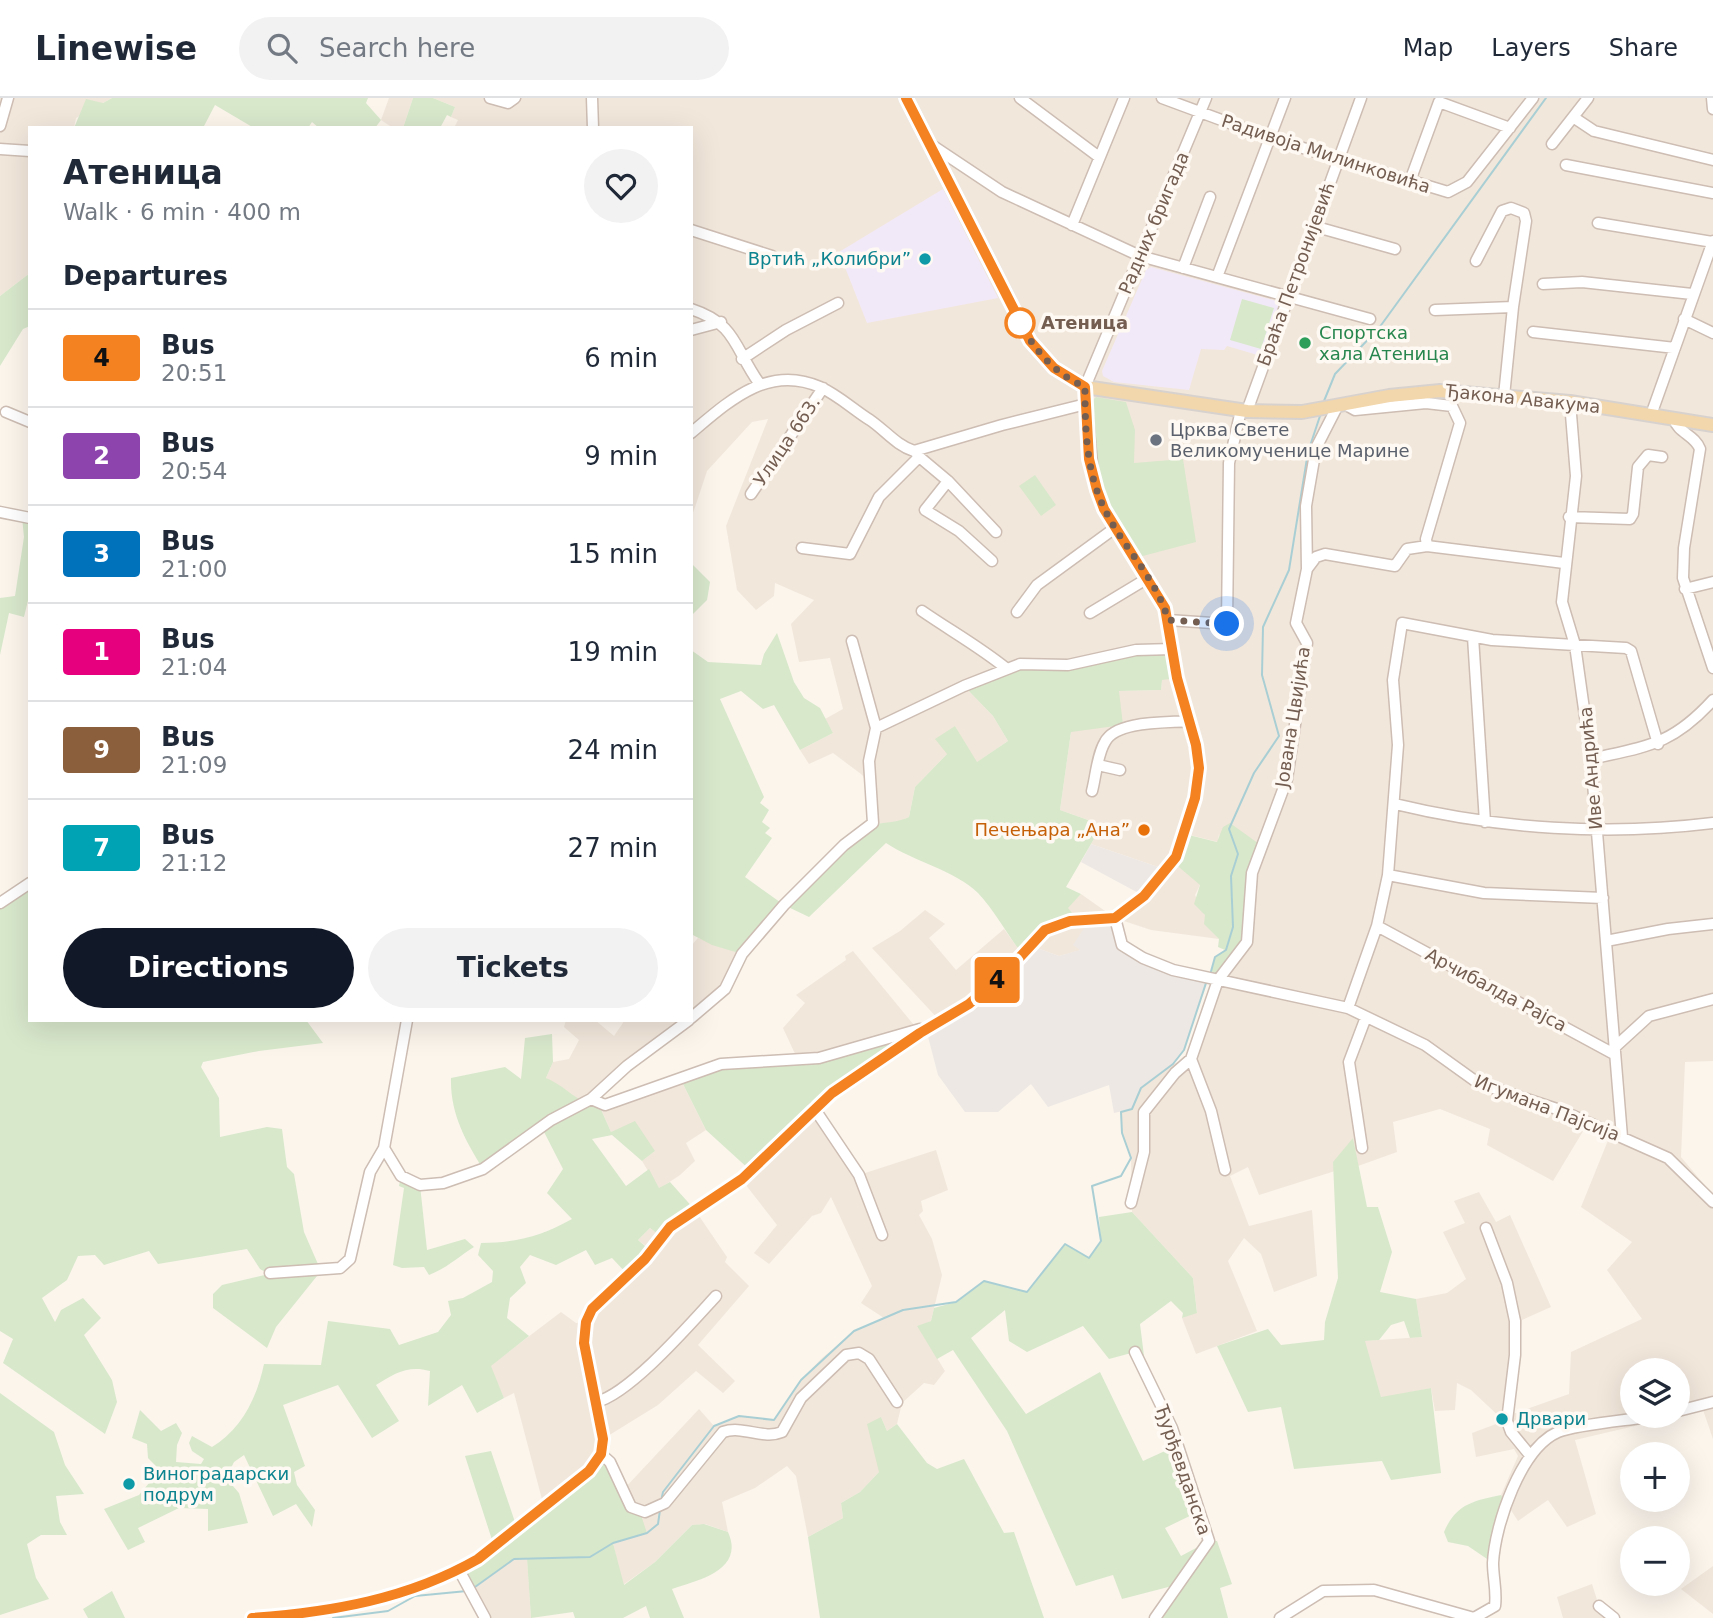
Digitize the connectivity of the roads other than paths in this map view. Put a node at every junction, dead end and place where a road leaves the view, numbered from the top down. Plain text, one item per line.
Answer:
1 (8, 98) edge
2 (490, 98) edge
3 (515, 98) edge
4 (592, 98) edge
5 (905, 98) edge
6 (1020, 98) edge
7 (1124, 98) edge
8 (1162, 98) edge
9 (1206, 98) edge
10 (1285, 98) edge
11 (1361, 98) edge
12 (1533, 98) edge
13 (1588, 98) edge
14 (1705, 98) edge
15 (1712, 100) edge
16 (1713, 109) edge
17 (1200, 114) junction
18 (1573, 117) junction
19 (0, 126) edge
20 (593, 126) edge
21 (1510, 128) junction
22 (1270, 138) junction
23 (930, 144) junction
24 (1552, 144) dead end
25 (0, 149) edge
26 (28, 151) edge
27 (1099, 157) junction
28 (1338, 159) junction
29 (1713, 160) edge
30 (1566, 165) dead end
31 (965, 167) junction
32 (948, 180) junction
33 (1410, 181) junction
34 (1713, 193) edge
35 (1210, 197) dead end
36 (1598, 223) dead end
37 (1072, 225) junction
38 (1313, 226) junction
39 (693, 231) edge
40 (1713, 242) edge
41 (1395, 249) dead end
42 (772, 256) dead end
43 (1140, 256) junction
44 (1710, 256) edge
45 (1476, 261) dead end
46 (1183, 268) junction
47 (1217, 276) junction
48 (1543, 284) dead end
49 (1692, 294) junction
50 (1288, 297) junction
51 (838, 303) dead end
52 (1513, 307) junction
53 (693, 310) edge
54 (1435, 310) dead end
55 (1370, 319) dead end
56 (1684, 319) junction
57 (721, 322) junction
58 (693, 329) edge
59 (1532, 332) dead end
60 (1713, 333) edge
61 (1675, 348) junction
62 (742, 359) junction
63 (759, 383) junction
64 (1085, 387) junction
65 (823, 388) junction
66 (1504, 396) junction
67 (1570, 402) junction
68 (1086, 404) junction
69 (1339, 407) junction
70 (1244, 410) junction
71 (6, 412) dead end
72 (1651, 415) junction
73 (1674, 419) junction
74 (28, 421) edge
75 (1713, 425) edge
76 (693, 432) edge
77 (917, 454) junction
78 (1661, 457) dead end
79 (948, 481) junction
80 (751, 494) dead end
81 (0, 512) edge
82 (1569, 517) junction
83 (28, 518) edge
84 (1115, 528) junction
85 (996, 533) dead end
86 (1427, 546) junction
87 (802, 548) dead end
88 (992, 561) dead end
89 (1564, 563) junction
90 (1307, 569) junction
91 (1148, 578) junction
92 (1713, 582) edge
93 (1685, 589) junction
94 (922, 611) dead end
95 (1017, 612) dead end
96 (1090, 613) dead end
97 (1168, 620) junction
98 (1473, 636) junction
99 (852, 641) dead end
100 (1575, 645) junction
101 (1173, 649) junction
102 (1713, 668) edge
103 (1007, 669) junction
104 (1713, 700) edge
105 (1189, 721) junction
106 (876, 728) junction
107 (1658, 744) junction
108 (1591, 760) junction
109 (1098, 765) junction
110 (1120, 770) dead end
111 (1092, 791) dead end
112 (1395, 804) junction
113 (1485, 822) junction
114 (1713, 822) edge
115 (1596, 829) junction
116 (1388, 875) junction
117 (28, 884) edge
118 (1603, 898) junction
119 (0, 902) edge
120 (1115, 918) junction
121 (1713, 924) edge
122 (1377, 926) junction
123 (1606, 941) junction
124 (1218, 980) junction
125 (1713, 999) edge
126 (1348, 1008) junction
127 (693, 1016) edge
128 (1366, 1017) junction
129 (407, 1022) edge
130 (686, 1022) edge
131 (926, 1029) junction
132 (1614, 1051) junction
133 (1191, 1059) junction
134 (591, 1099) junction
135 (814, 1108) junction
136 (1622, 1138) junction
137 (384, 1148) junction
138 (1362, 1148) dead end
139 (1225, 1170) dead end
140 (1131, 1202) dead end
141 (1713, 1202) edge
142 (1486, 1228) dead end
143 (882, 1235) dead end
144 (270, 1273) dead end
145 (716, 1296) dead end
146 (1135, 1352) dead end
147 (596, 1402) junction
148 (897, 1402) dead end
149 (1713, 1402) edge
150 (1690, 1408) edge
151 (1620, 1422) edge
152 (601, 1454) junction
153 (1529, 1454) junction
154 (459, 1570) junction
155 (1599, 1606) dead end
156 (253, 1618) edge
157 (485, 1618) edge
158 (1155, 1618) edge
159 (1280, 1618) edge
160 (1614, 1618) edge

1 - 19 street
2 - 3 street
4 - 20 street
5 - 23 main road
6 - 27 street
7 - 27 street
8 - 17 street, Радивоја Милинковића
9 - 17 street, Радних бригада
10 - 22 street
11 - 28 street, Браћа Петронијевић
12 - 21 street, Радивоја Милинковића
13 - 18 street
14 - 15 street
15 - 16 street
17 - 22 street, Радивоја Милинковића
17 - 43 street, Радних бригада
18 - 24 street
18 - 29 street
21 - 33 street, Радивоја Милинковића
21 - 33 street
22 - 28 street, Радивоја Милинковића
22 - 47 street
23 - 31 street
23 - 32 main road
25 - 26 street
27 - 37 street
28 - 33 street, Радивоја Милинковића
28 - 38 street, Браћа Петронијевић
30 - 34 street
31 - 32 street
31 - 37 street
32 - 64 main road
35 - 46 street
36 - 40 street
37 - 43 street
38 - 41 street
38 - 50 street, Браћа Петронијевић
39 - 42 street
40 - 44 street
43 - 46 street
43 - 64 street, Радних бригада
44 - 49 street
45 - 52 street
46 - 47 street
47 - 50 street
48 - 49 street
49 - 56 street
50 - 55 street
50 - 70 street, Браћа Петронијевић
51 - 62 street
52 - 54 street
52 - 66 street
53 - 57 street
56 - 60 street
56 - 61 street
57 - 58 street
57 - 62 street
59 - 61 street
61 - 72 street
62 - 63 street
63 - 65 street
63 - 76 street
64 - 68 street
64 - 70 main road, Ђакона Авакума
65 - 77 street
65 - 80 street, Улица 663.
66 - 67 main road, Ђакона Авакума
66 - 69 main road, Ђакона Авакума
67 - 72 main road, Ђакона Авакума
67 - 82 street, Иве Андрића
68 - 77 street
68 - 84 street
69 - 70 main road, Ђакона Авакума
69 - 86 street
69 - 90 street, Јована Цвијића
70 - 97 street, Браћа Петронијевић
71 - 74 street
72 - 73 main road, Ђакона Авакума
73 - 75 main road, Ђакона Авакума
73 - 93 street
77 - 79 street
77 - 87 street
78 - 82 street
79 - 85 street
79 - 88 street
81 - 83 street
82 - 89 street, Иве Андрића
84 - 91 street
84 - 95 street
86 - 89 street
86 - 90 street
89 - 100 street, Иве Андрића
90 - 124 street, Јована Цвијића
91 - 96 street
91 - 97 street
92 - 93 street
93 - 102 street
94 - 103 street
97 - 101 street
98 - 100 street
98 - 112 street
98 - 113 street
99 - 106 street
100 - 107 street
100 - 108 street, Иве Андрића
101 - 103 street
101 - 105 street
103 - 106 street
104 - 107 street
105 - 109 street
105 - 120 street
106 - 127 street
107 - 108 street
108 - 115 street, Иве Андрића
109 - 110 street
109 - 111 street
112 - 113 street
112 - 116 street
113 - 115 street
114 - 115 street
115 - 118 street, Иве Андрића
116 - 118 street
116 - 122 street
117 - 119 street
118 - 123 street, Иве Андрића
120 - 124 street, Игумана Пајсија
120 - 131 street
121 - 123 street
122 - 126 street
122 - 132 street, Арчибалда Рајса
123 - 132 street, Иве Андрића
124 - 126 street, Игумана Пајсија
124 - 133 street
125 - 132 street
126 - 128 street, Игумана Пајсија
128 - 136 street, Игумана Пајсија
128 - 138 street
129 - 137 street
130 - 134 street
131 - 134 street
131 - 135 street
132 - 136 street, Иве Андрића
133 - 139 street
133 - 140 street
134 - 137 street
135 - 143 street
135 - 147 street
136 - 141 street, Игумана Пајсија
137 - 144 street
142 - 153 street
145 - 147 street
146 - 158 street, Ђурђевданска
147 - 152 street
148 - 152 street
149 - 150 street
151 - 153 street
152 - 154 street
153 - 159 street
154 - 156 street
154 - 157 street
155 - 160 street

